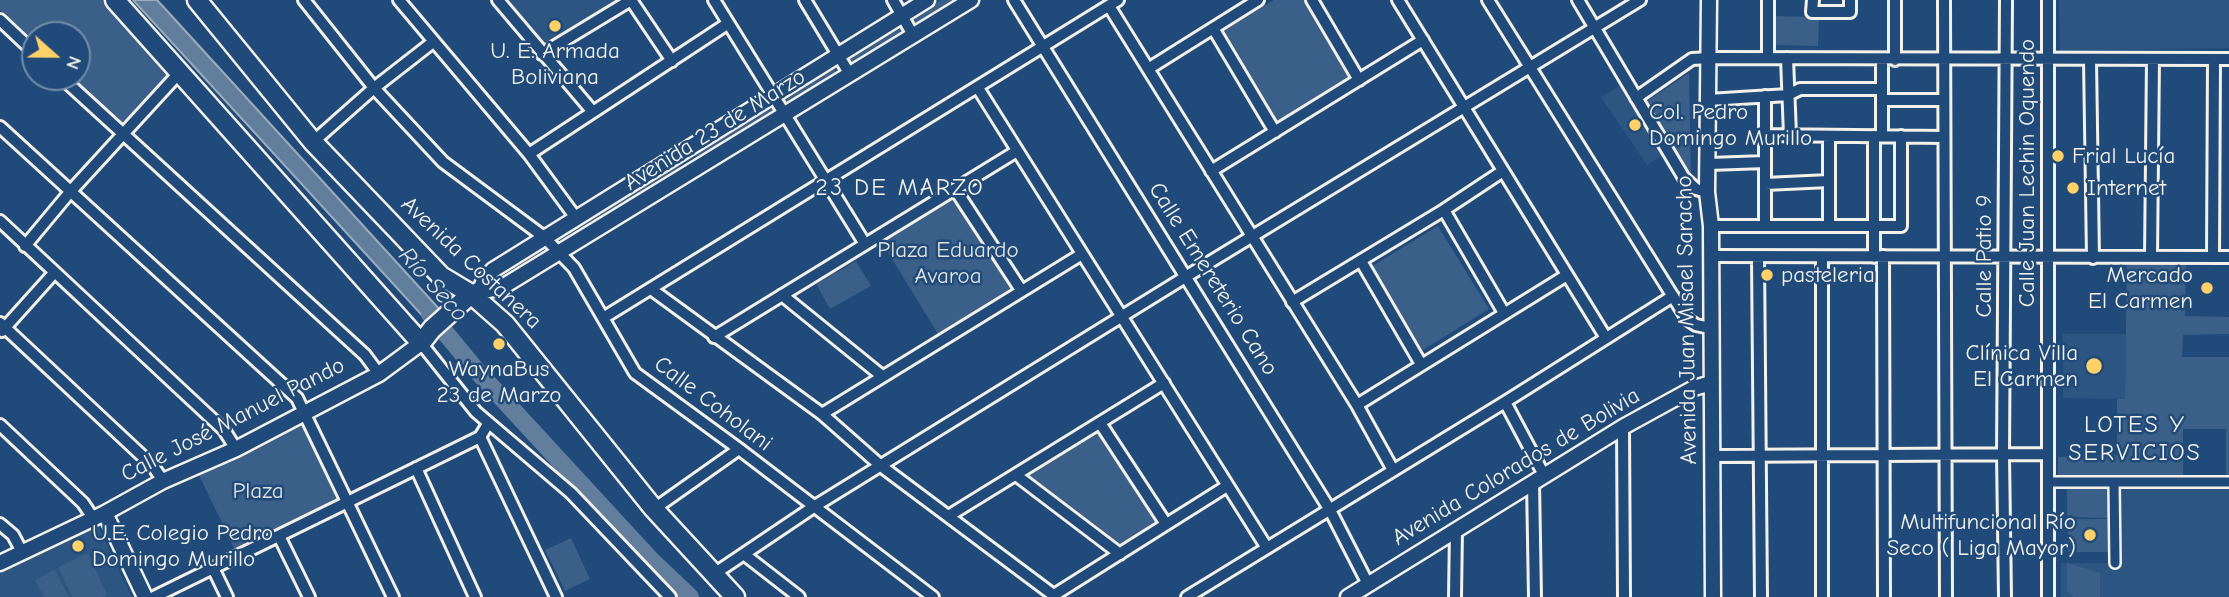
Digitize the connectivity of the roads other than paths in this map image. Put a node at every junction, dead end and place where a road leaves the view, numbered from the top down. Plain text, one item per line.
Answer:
1 (115, 0) edge
2 (197, 0) edge
3 (304, 0) edge
4 (399, 0) edge
5 (498, 0) edge
6 (631, 0) edge
7 (714, 0) edge
8 (805, 0) edge
9 (893, 0) edge
10 (927, 0) edge
11 (971, 0) edge
12 (1014, 0) edge
13 (1258, 0) edge
14 (1312, 0) edge
15 (1398, 0) edge
16 (1488, 0) edge
17 (1578, 0) edge
18 (1640, 0) edge
19 (1709, 0) edge
20 (1768, 0) edge
21 (1813, 0) edge
22 (1895, 0) edge
23 (1944, 0) edge
24 (2006, 0) edge
25 (2048, 0) edge
26 (1114, 3) edge
27 (1850, 6) edge
28 (901, 16) junction
29 (0, 20) edge
30 (727, 24) junction
31 (1594, 27) junction
32 (1213, 28) junction
33 (913, 35) junction
34 (21, 39) edge
35 (1423, 40) junction
36 (433, 42) junction
37 (1044, 47) junction
38 (542, 54) junction
39 (838, 56) junction
40 (1768, 57) junction
41 (1710, 58) junction
42 (1787, 58) junction
43 (2214, 59) junction
44 (2229, 59) edge
45 (1882, 60) junction
46 (1895, 60) junction
47 (1944, 60) junction
48 (2006, 60) junction
49 (2048, 60) junction
50 (2090, 60) junction
51 (2152, 60) junction
52 (672, 61) junction
53 (1148, 69) junction
54 (1530, 69) junction
55 (180, 72) junction
56 (849, 73) junction
57 (1359, 80) junction
58 (374, 88) junction
59 (978, 88) junction
60 (76, 91) edge
61 (1882, 94) junction
62 (1788, 95) junction
63 (774, 96) junction
64 (1765, 96) junction
65 (1636, 97) junction
66 (1708, 100) junction
67 (1944, 100) junction
68 (1465, 108) junction
69 (593, 112) junction
70 (784, 113) junction
71 (0, 127) edge
72 (1275, 132) junction
73 (122, 134) junction
74 (1765, 135) junction
75 (1790, 135) junction
76 (1829, 136) junction
77 (1878, 136) junction
78 (1901, 136) junction
79 (1944, 137) junction
80 (313, 142) junction
81 (684, 151) junction
82 (1017, 151) junction
83 (529, 154) junction
84 (1765, 162) junction
85 (1709, 164) junction
86 (694, 170) junction
87 (1211, 171) junction
88 (1503, 171) junction
89 (825, 180) junction
90 (1829, 181) junction
91 (1765, 184) junction
92 (955, 189) junction
93 (70, 192) junction
94 (1707, 192) junction
95 (1444, 210) junction
96 (576, 218) junction
97 (0, 221) edge
98 (1711, 226) junction
99 (1765, 226) junction
100 (1829, 226) junction
101 (1874, 226) junction
102 (1252, 236) junction
103 (544, 237) junction
104 (865, 244) junction
105 (25, 246) junction
106 (559, 253) junction
107 (1082, 254) junction
108 (1711, 256) junction
109 (1946, 256) junction
110 (1758, 257) junction
111 (1822, 257) junction
112 (1878, 257) junction
113 (2006, 257) junction
114 (2151, 257) junction
115 (2213, 257) junction
116 (2229, 257) edge
117 (2048, 258) junction
118 (2093, 258) junction
119 (1361, 261) junction
120 (54, 273) junction
121 (1567, 275) junction
122 (1187, 276) junction
123 (651, 289) junction
124 (1021, 290) junction
125 (476, 291) junction
126 (782, 295) junction
127 (1672, 296) junction
128 (1292, 302) junction
129 (1504, 313) junction
130 (1122, 316) junction
131 (603, 318) junction
132 (2, 327) edge
133 (1710, 328) junction
134 (426, 336) junction
135 (714, 337) junction
136 (1606, 338) junction
137 (1422, 364) junction
138 (379, 374) junction
139 (882, 376) junction
140 (1164, 383) junction
141 (1711, 383) junction
142 (1505, 402) junction
143 (1357, 405) junction
144 (304, 412) junction
145 (822, 414) junction
146 (1100, 422) junction
147 (488, 424) junction
148 (0, 425) edge
149 (1623, 427) junction
150 (480, 437) junction
151 (236, 449) junction
152 (739, 449) junction
153 (2048, 454) junction
154 (1760, 455) junction
155 (1820, 455) junction
156 (1882, 455) junction
157 (1946, 455) junction
158 (2003, 455) junction
159 (1711, 456) junction
160 (881, 466) junction
161 (416, 468) junction
162 (1393, 470) junction
163 (1016, 475) junction
164 (1539, 479) junction
165 (163, 481) junction
166 (2049, 482) junction
167 (2114, 482) junction
168 (2229, 482) edge
169 (1227, 486) junction
170 (348, 502) junction
171 (815, 506) junction
172 (654, 509) junction
173 (1330, 510) junction
174 (99, 515) junction
175 (950, 515) junction
176 (0, 524) edge
177 (1166, 524) junction
178 (1456, 530) junction
179 (279, 536) junction
180 (1267, 548) junction
181 (22, 552) junction
182 (1120, 554) junction
183 (745, 555) junction
184 (0, 563) edge
185 (2115, 563) dead end
186 (213, 568) junction
187 (714, 574) junction
188 (1368, 584) junction
189 (1055, 596) edge
190 (145, 597) edge
191 (154, 597) edge
192 (227, 597) edge
193 (309, 597) edge
194 (393, 597) edge
195 (475, 597) edge
196 (556, 597) edge
197 (670, 597) edge
198 (735, 597) edge
199 (799, 597) edge
200 (933, 597) edge
201 (1187, 597) edge
202 (1348, 597) edge
203 (1455, 597) edge
204 (1535, 597) edge
205 (1624, 597) edge
206 (1713, 597) edge
207 (1761, 597) edge
208 (1822, 597) edge
209 (1884, 597) edge
210 (1946, 597) edge
211 (2005, 597) edge
212 (2048, 597) edge

1 - 55 main road
2 - 80 main road, Avenida Costanera
3 - 58 street, Calle Coholani
4 - 36 street
5 - 38 street
6 - 38 street
6 - 52 street
7 - 30 street
8 - 39 street
9 - 28 street
10 - 28 street, Avenida 23 de Marzo
11 - 33 street, Avenida 23 de Marzo
12 - 37 street, Calle Emereterio Cano
13 - 32 street
14 - 57 street
15 - 35 street
16 - 54 street
17 - 31 street
18 - 31 street
19 - 41 street, Avenida Juan Misael Saracho
20 - 40 street
21 - 27 street
22 - 46 street
23 - 47 street
24 - 48 street, Calle Patio 9
25 - 49 street, Calle Juan Lechin Oquendo
26 - 37 street
26 - 53 street
28 - 33 street
28 - 39 street, Avenida 23 de Marzo
29 - 34 street
30 - 52 street
30 - 63 street
31 - 54 street
31 - 65 street
32 - 53 street
32 - 72 street
33 - 56 street, Avenida 23 de Marzo
35 - 57 street
35 - 68 street
36 - 58 street
36 - 83 street
37 - 59 street
37 - 122 street, Calle Emereterio Cano
38 - 69 street
39 - 56 street
39 - 63 street, Avenida 23 de Marzo
40 - 41 street
40 - 42 street
41 - 65 street
41 - 66 street, Avenida Juan Misael Saracho
42 - 45 street
42 - 62 street
43 - 44 street
43 - 51 street
43 - 115 street
45 - 46 street
45 - 61 street
46 - 47 street
47 - 48 street
47 - 67 street
48 - 49 street
48 - 113 street, Calle Patio 9
49 - 50 street
49 - 117 street, Calle Juan Lechin Oquendo
50 - 51 street
50 - 118 street
51 - 114 street
52 - 69 street
53 - 87 street
54 - 68 street
54 - 127 street
55 - 73 street
55 - 134 main road
56 - 70 street, Avenida 23 de Marzo
57 - 72 street
58 - 80 street
58 - 103 street, Calle Coholani
59 - 82 street
59 - 89 street
60 - 73 street
61 - 62 street
61 - 67 street
61 - 77 street
62 - 64 street
62 - 75 street
63 - 70 street
63 - 81 street, Avenida 23 de Marzo
64 - 66 street
64 - 74 street
65 - 94 street
66 - 85 street, Avenida Juan Misael Saracho
67 - 79 street
68 - 88 street
68 - 102 street
69 - 83 street
70 - 86 street, Avenida 23 de Marzo
70 - 89 street
71 - 93 street
72 - 87 street
73 - 93 street
73 - 138 street
74 - 75 street
74 - 84 street
75 - 76 street
76 - 77 street
76 - 90 street
77 - 78 street
77 - 101 street
78 - 79 street
78 - 101 street
79 - 109 street
80 - 125 main road, Avenida Costanera
81 - 86 street
81 - 96 street, Avenida 23 de Marzo
82 - 92 street
82 - 107 street
83 - 96 street
84 - 85 street
84 - 91 street
85 - 94 street, Avenida Juan Misael Saracho
86 - 106 street, Avenida 23 de Marzo
87 - 102 street
88 - 95 street
88 - 121 street
89 - 104 street
89 - 123 street
90 - 91 street
90 - 100 street
91 - 99 street
92 - 104 street
92 - 124 street
93 - 105 street
93 - 144 street
94 - 98 street, Avenida Juan Misael Saracho
95 - 119 street
95 - 129 street
96 - 103 street, Avenida 23 de Marzo
97 - 105 street
98 - 99 street
98 - 108 street, Avenida Juan Misael Saracho
99 - 100 street
100 - 101 street
101 - 112 street
102 - 122 street
102 - 128 street
103 - 106 street, Calle Coholani
103 - 125 street, Avenida 23 de Marzo
104 - 126 street
105 - 120 street
106 - 125 street, Avenida 23 de Marzo
106 - 131 street, Calle Coholani
107 - 124 street
107 - 130 street
108 - 110 street
108 - 133 street, Avenida Juan Misael Saracho
109 - 112 street
109 - 113 street
109 - 157 street
110 - 111 street
110 - 154 street
111 - 112 street
111 - 155 street
112 - 156 street
113 - 117 street
113 - 158 street, Calle Patio 9
114 - 115 street
114 - 118 street
115 - 116 street
117 - 118 street
117 - 153 street, Calle Juan Lechin Oquendo
119 - 128 street
119 - 137 street
120 - 132 street
120 - 151 street
121 - 129 street
121 - 136 street
122 - 130 street
122 - 173 street, Calle Emereterio Cano
123 - 131 street
123 - 135 street
124 - 139 street
125 - 134 main road, Calle José Manuel Pando
125 - 172 main road, Avenida Costanera
126 - 135 street
126 - 139 street
127 - 133 street
127 - 136 street
128 - 143 street
129 - 137 street
130 - 140 street
130 - 160 street
131 - 152 street, Calle Coholani
132 - 165 street
133 - 141 street, Avenida Juan Misael Saracho
134 - 138 street, Calle José Manuel Pando
134 - 147 street
135 - 145 street
136 - 142 street
137 - 143 street
138 - 144 street, Calle José Manuel Pando
139 - 145 street
140 - 146 street
140 - 169 street
141 - 149 street, Avenida Colorados de Bolivia
141 - 159 street, Avenida Juan Misael Saracho
142 - 162 street
142 - 164 street
143 - 162 street
144 - 151 street, Calle José Manuel Pando
144 - 170 street
145 - 160 street
146 - 163 street
146 - 177 street
147 - 150 street
147 - 197 street
148 - 174 street
149 - 164 street, Avenida Colorados de Bolivia
149 - 205 street
150 - 161 street
150 - 196 street
151 - 165 street, Calle José Manuel Pando
152 - 171 street, Calle Coholani
152 - 172 street
153 - 158 street
153 - 166 street, Calle Juan Lechin Oquendo
154 - 155 street
154 - 159 street
154 - 207 street
155 - 156 street
155 - 208 street
156 - 157 street
156 - 209 street
157 - 158 street
157 - 210 street
158 - 211 street, Calle Patio 9
159 - 206 street, Avenida Juan Misael Saracho
160 - 171 street
160 - 175 street
161 - 170 street
161 - 195 street
162 - 173 street
163 - 175 street
163 - 182 street
164 - 178 street, Avenida Colorados de Bolivia
164 - 204 street
165 - 174 street, Calle José Manuel Pando
166 - 167 street
166 - 212 street, Calle Juan Lechin Oquendo
167 - 168 street
167 - 185 street
169 - 177 street
169 - 180 street
170 - 179 street
170 - 194 street
171 - 183 street
171 - 200 street, Calle Coholani
172 - 187 main road, Avenida Costanera
173 - 180 street
173 - 188 street, Calle Emereterio Cano
174 - 181 street, Calle José Manuel Pando
174 - 190 street
175 - 189 street
176 - 181 street
177 - 182 street
178 - 188 street, Avenida Colorados de Bolivia
178 - 203 street
179 - 186 street
179 - 193 street
180 - 201 street
181 - 184 street, Calle José Manuel Pando
182 - 189 street
183 - 187 street
183 - 199 street
186 - 191 street
186 - 192 street
187 - 198 main road, Avenida Costanera
188 - 202 street, Avenida Colorados de Bolivia

